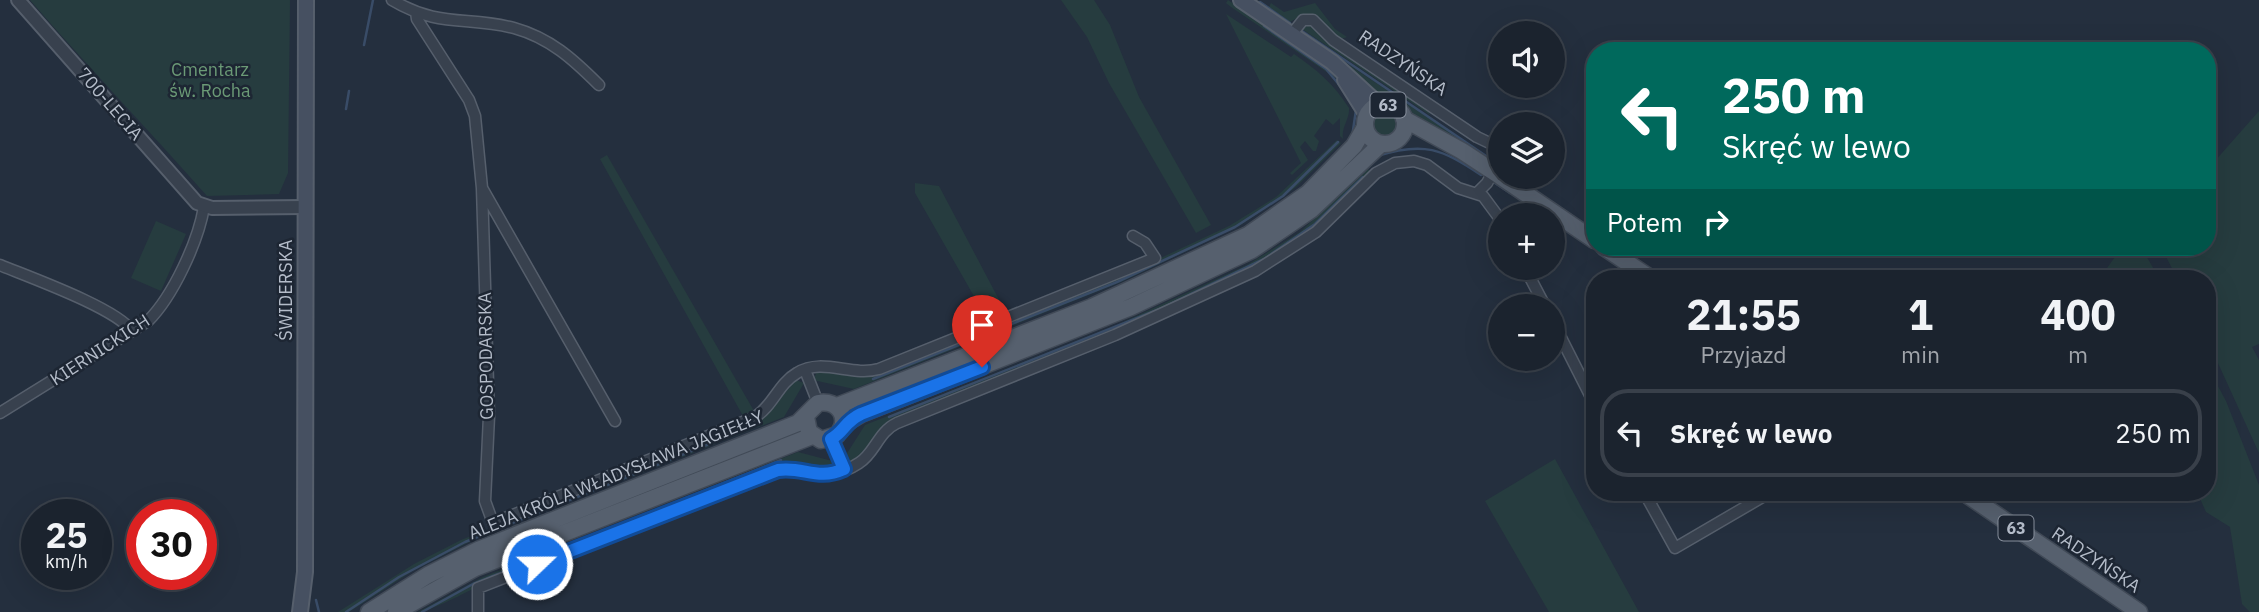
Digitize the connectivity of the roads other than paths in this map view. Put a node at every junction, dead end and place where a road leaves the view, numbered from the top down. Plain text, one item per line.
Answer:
1 (18, 0) edge
2 (306, 0) edge
3 (392, 0) edge
4 (1241, 0) edge
5 (416, 12) junction
6 (1292, 35) junction
7 (599, 85) dead end
8 (1370, 116) junction
9 (1404, 119) junction
10 (1401, 137) junction
11 (1488, 142) edge
12 (1381, 144) junction
13 (1448, 144) junction
14 (1488, 166) edge
15 (1488, 182) edge
16 (482, 188) junction
17 (1523, 189) edge
18 (1477, 192) junction
19 (1490, 203) edge
20 (204, 207) junction
21 (306, 207) junction
22 (1586, 234) edge
23 (1133, 236) dead end
24 (1617, 256) edge
25 (0, 265) edge
26 (1638, 270) edge
27 (132, 331) junction
28 (1565, 346) edge
29 (804, 370) junction
30 (1586, 387) edge
31 (818, 403) junction
32 (837, 406) junction
33 (0, 413) edge
34 (806, 417) junction
35 (615, 421) dead end
36 (844, 424) junction
37 (812, 436) junction
38 (831, 439) junction
39 (844, 469) junction
40 (1649, 501) edge
41 (1756, 501) edge
42 (1976, 501) edge
43 (304, 580) junction
44 (291, 612) edge
45 (300, 612) edge
46 (369, 612) edge
47 (396, 612) edge
48 (478, 612) edge
49 (2139, 612) edge

1 - 20 street, 700-LECIA
2 - 21 main road, ŚWIDERSKA
3 - 5 street
4 - 6 main road, 63
5 - 7 street
5 - 16 street, GOSPODARSKA
6 - 8 main road, 63
6 - 11 street, RADZYŃSKA
8 - 9 main road, 63
8 - 12 main road, 63
8 - 32 main road
9 - 10 main road, 63
9 - 13 main road, 63
10 - 12 main road, 63
10 - 13 main road, 63
12 - 36 main road
13 - 14 main road, 63
15 - 18 street
16 - 29 street, GOSPODARSKA
16 - 35 street, GOSPODARSKA
17 - 22 main road, 63
18 - 19 street
18 - 39 street
20 - 21 street
20 - 27 street, KIERNICKICH
21 - 43 main road, ŚWIDERSKA
23 - 29 street
24 - 26 main road
25 - 27 street
27 - 33 street, KIERNICKICH
28 - 30 street
29 - 31 street
31 - 32 main road
31 - 34 main road
32 - 36 main road
34 - 37 main road
34 - 46 main road, ALEJA KRÓLA WŁADYSŁAWA JAGIEŁŁY
36 - 38 main road
37 - 38 main road
37 - 47 main road, ALEJA KRÓLA WŁADYSŁAWA JAGIEŁŁY
38 - 39 street
39 - 48 street
40 - 41 street
42 - 49 main road, RADZYŃSKA / 63
43 - 44 main road, ŚWIDERSKA
43 - 45 main road, ŚWIDERSKA

